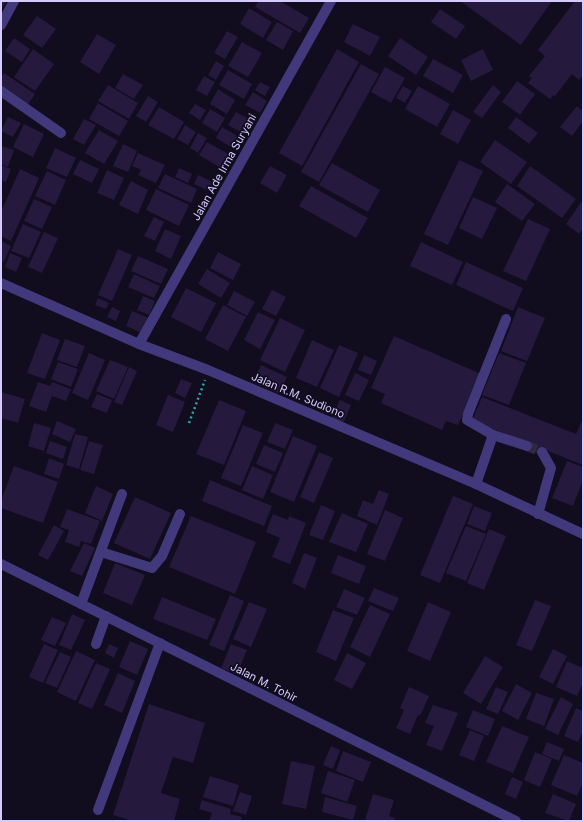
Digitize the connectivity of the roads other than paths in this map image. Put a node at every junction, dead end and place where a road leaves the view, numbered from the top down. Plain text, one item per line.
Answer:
1 (14, 1) edge
2 (331, 1) edge
3 (1, 25) edge
4 (1, 91) edge
5 (61, 133) dead end
6 (1, 283) edge
7 (506, 319) dead end
8 (139, 344) junction
9 (494, 435) junction
10 (527, 446) tunnel mouth
11 (542, 452) tunnel mouth
12 (476, 484) junction
13 (122, 494) dead end
14 (180, 514) dead end
15 (538, 514) junction
16 (583, 534) edge
17 (100, 552) junction
18 (1, 564) edge
19 (81, 604) junction
20 (106, 616) junction
21 (160, 643) junction
22 (96, 644) dead end
23 (98, 810) dead end
24 (516, 821) edge

1 - 3 street
2 - 8 street, Jalan Ade Irma Suryani
4 - 5 street
6 - 8 street, Jalan R.M. Sudiono
7 - 9 street
8 - 12 street, Jalan R.M. Sudiono
9 - 10 street
9 - 12 street
11 - 15 street
12 - 15 street, Jalan R.M. Sudiono
13 - 17 street
14 - 17 street
15 - 16 street, Jalan R.M. Sudiono
17 - 19 street
18 - 19 street, Jalan M. Tohir
19 - 20 street, Jalan M. Tohir
20 - 21 street, Jalan M. Tohir
20 - 22 street
21 - 23 street
21 - 24 street, Jalan M. Tohir

